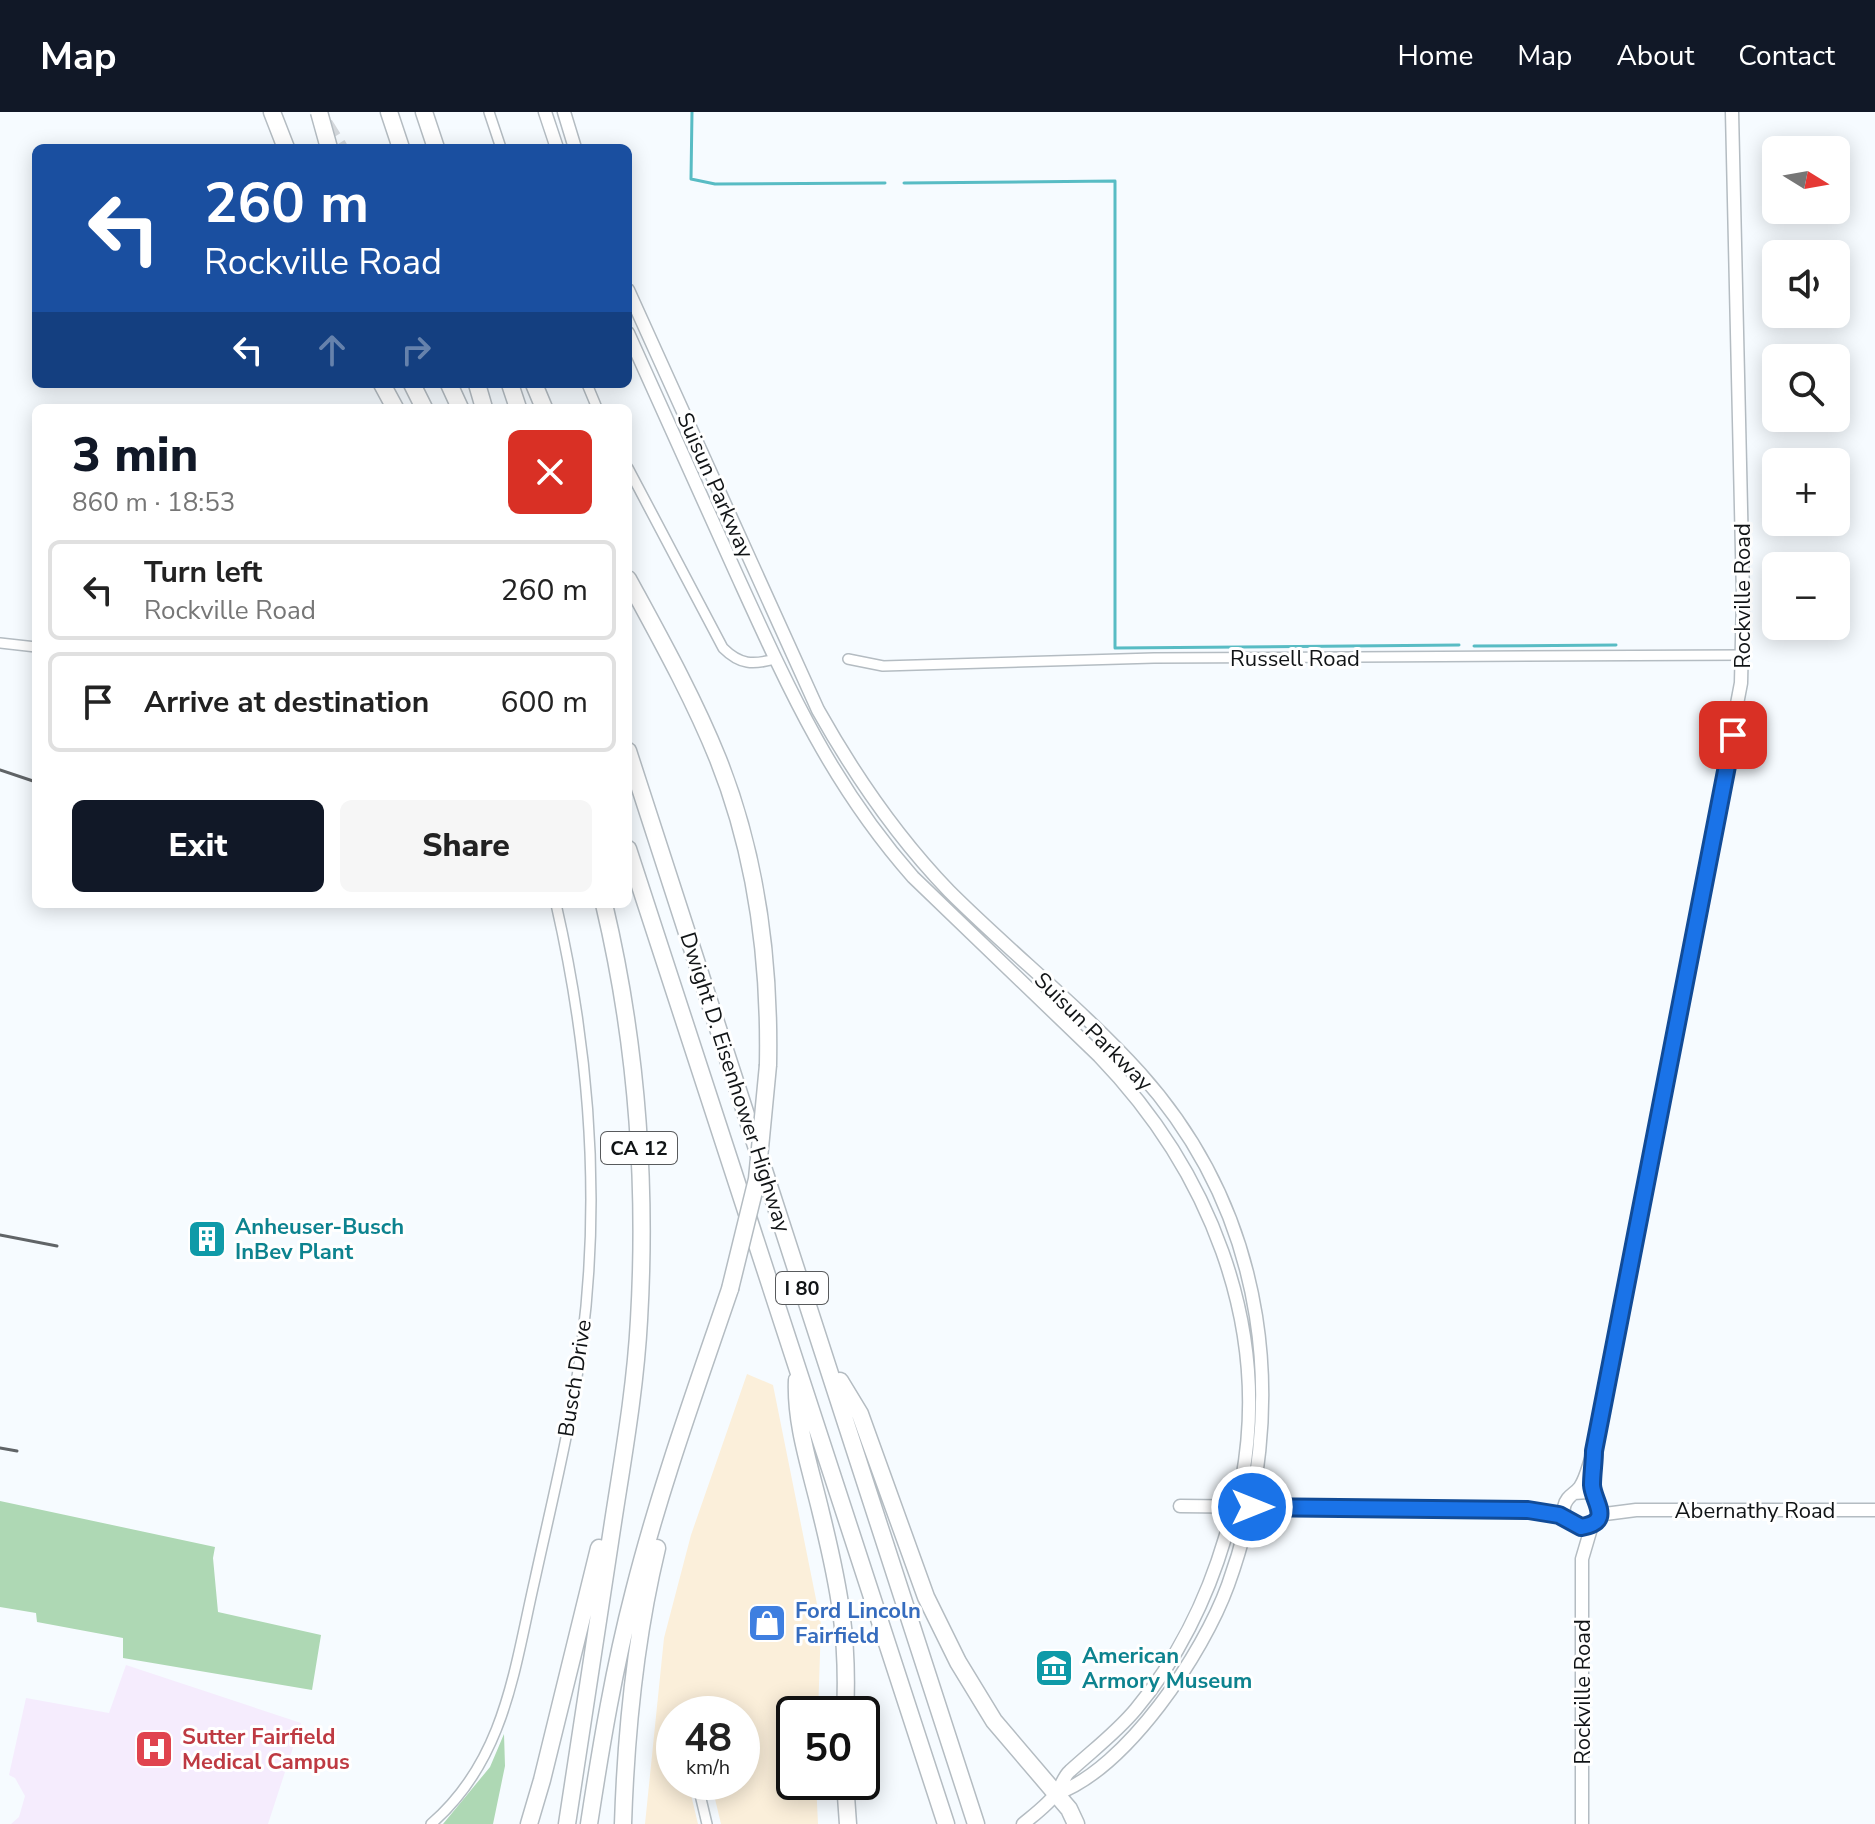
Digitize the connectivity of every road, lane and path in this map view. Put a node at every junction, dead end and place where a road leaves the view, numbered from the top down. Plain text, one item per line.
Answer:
1 (272, 112) edge
2 (319, 112) edge
3 (389, 112) edge
4 (424, 112) edge
5 (489, 112) edge
6 (545, 112) edge
7 (564, 112) edge
8 (1732, 112) edge
9 (284, 144) edge
10 (328, 144) tunnel mouth
11 (400, 144) edge
12 (435, 144) edge
13 (500, 144) edge
14 (556, 144) edge
15 (574, 144) edge
16 (632, 299) edge
17 (632, 342) edge
18 (632, 476) edge
19 (632, 586) edge
20 (0, 643) edge
21 (32, 647) edge
22 (1744, 655) junction
23 (775, 659) junction
24 (848, 659) dead end
25 (632, 763) edge
26 (632, 861) edge
27 (557, 908) edge
28 (605, 908) edge
29 (825, 1356) junction
30 (797, 1363) junction
31 (633, 1394) junction
32 (692, 1402) junction
33 (1594, 1451) junction
34 (1570, 1497) junction
35 (1596, 1498) junction
36 (1180, 1506) dead end
37 (1252, 1507) junction
38 (1235, 1508) junction
39 (1528, 1510) junction
40 (1636, 1510) junction
41 (1875, 1510) edge
42 (1569, 1521) junction
43 (1594, 1522) junction
44 (1582, 1559) junction
45 (846, 1696) edge
46 (1056, 1794) junction
47 (701, 1800) edge
48 (846, 1800) edge
49 (1025, 1822) edge
50 (431, 1824) edge
51 (529, 1824) edge
52 (567, 1824) edge
53 (589, 1824) edge
54 (623, 1824) edge
55 (707, 1824) edge
56 (848, 1824) edge
57 (946, 1824) edge
58 (976, 1824) edge
59 (1076, 1824) edge
60 (1582, 1824) edge

1 - 9 highway
2 - 10 highway, bridge
3 - 11 highway
4 - 12 highway
5 - 13 street
6 - 14 main road
7 - 15 main road
8 - 22 main road, Rockville Road
16 - 37 main road, Suisun Parkway
17 - 23 main road, Suisun Parkway
18 - 23 street
19 - 32 highway, bridge
20 - 21 street
22 - 24 street, Russell Road
22 - 33 main road, Rockville Road
23 - 38 main road, Suisun Parkway
25 - 29 highway, Dwight D. Eisenhower Highway / I 80
26 - 30 highway, Dwight D. Eisenhower Highway / I 80
27 - 50 street, Busch Drive
28 - 31 highway, CA 12
29 - 46 highway
29 - 58 highway, Dwight D. Eisenhower Highway / I 80
30 - 45 highway
30 - 57 highway, Dwight D. Eisenhower Highway / I 80
31 - 51 highway
31 - 52 highway, CA 12
32 - 53 highway
32 - 54 highway
33 - 34 main road, Rockville Road
33 - 35 main road, Rockville Road
34 - 35 main road
34 - 39 main road
34 - 42 main road
35 - 40 main road, Abernathy Road
35 - 43 main road
36 - 38 main road
37 - 38 main road
37 - 39 main road
37 - 46 main road, Suisun Parkway
38 - 46 main road, Suisun Parkway
39 - 42 main road
40 - 41 main road, Abernathy Road
40 - 43 main road, Abernathy Road
42 - 43 main road
42 - 44 main road, Rockville Road
43 - 44 main road, Rockville Road
44 - 60 main road, Rockville Road
46 - 49 main road, Suisun Parkway
46 - 59 highway
47 - 55 street
48 - 56 highway

